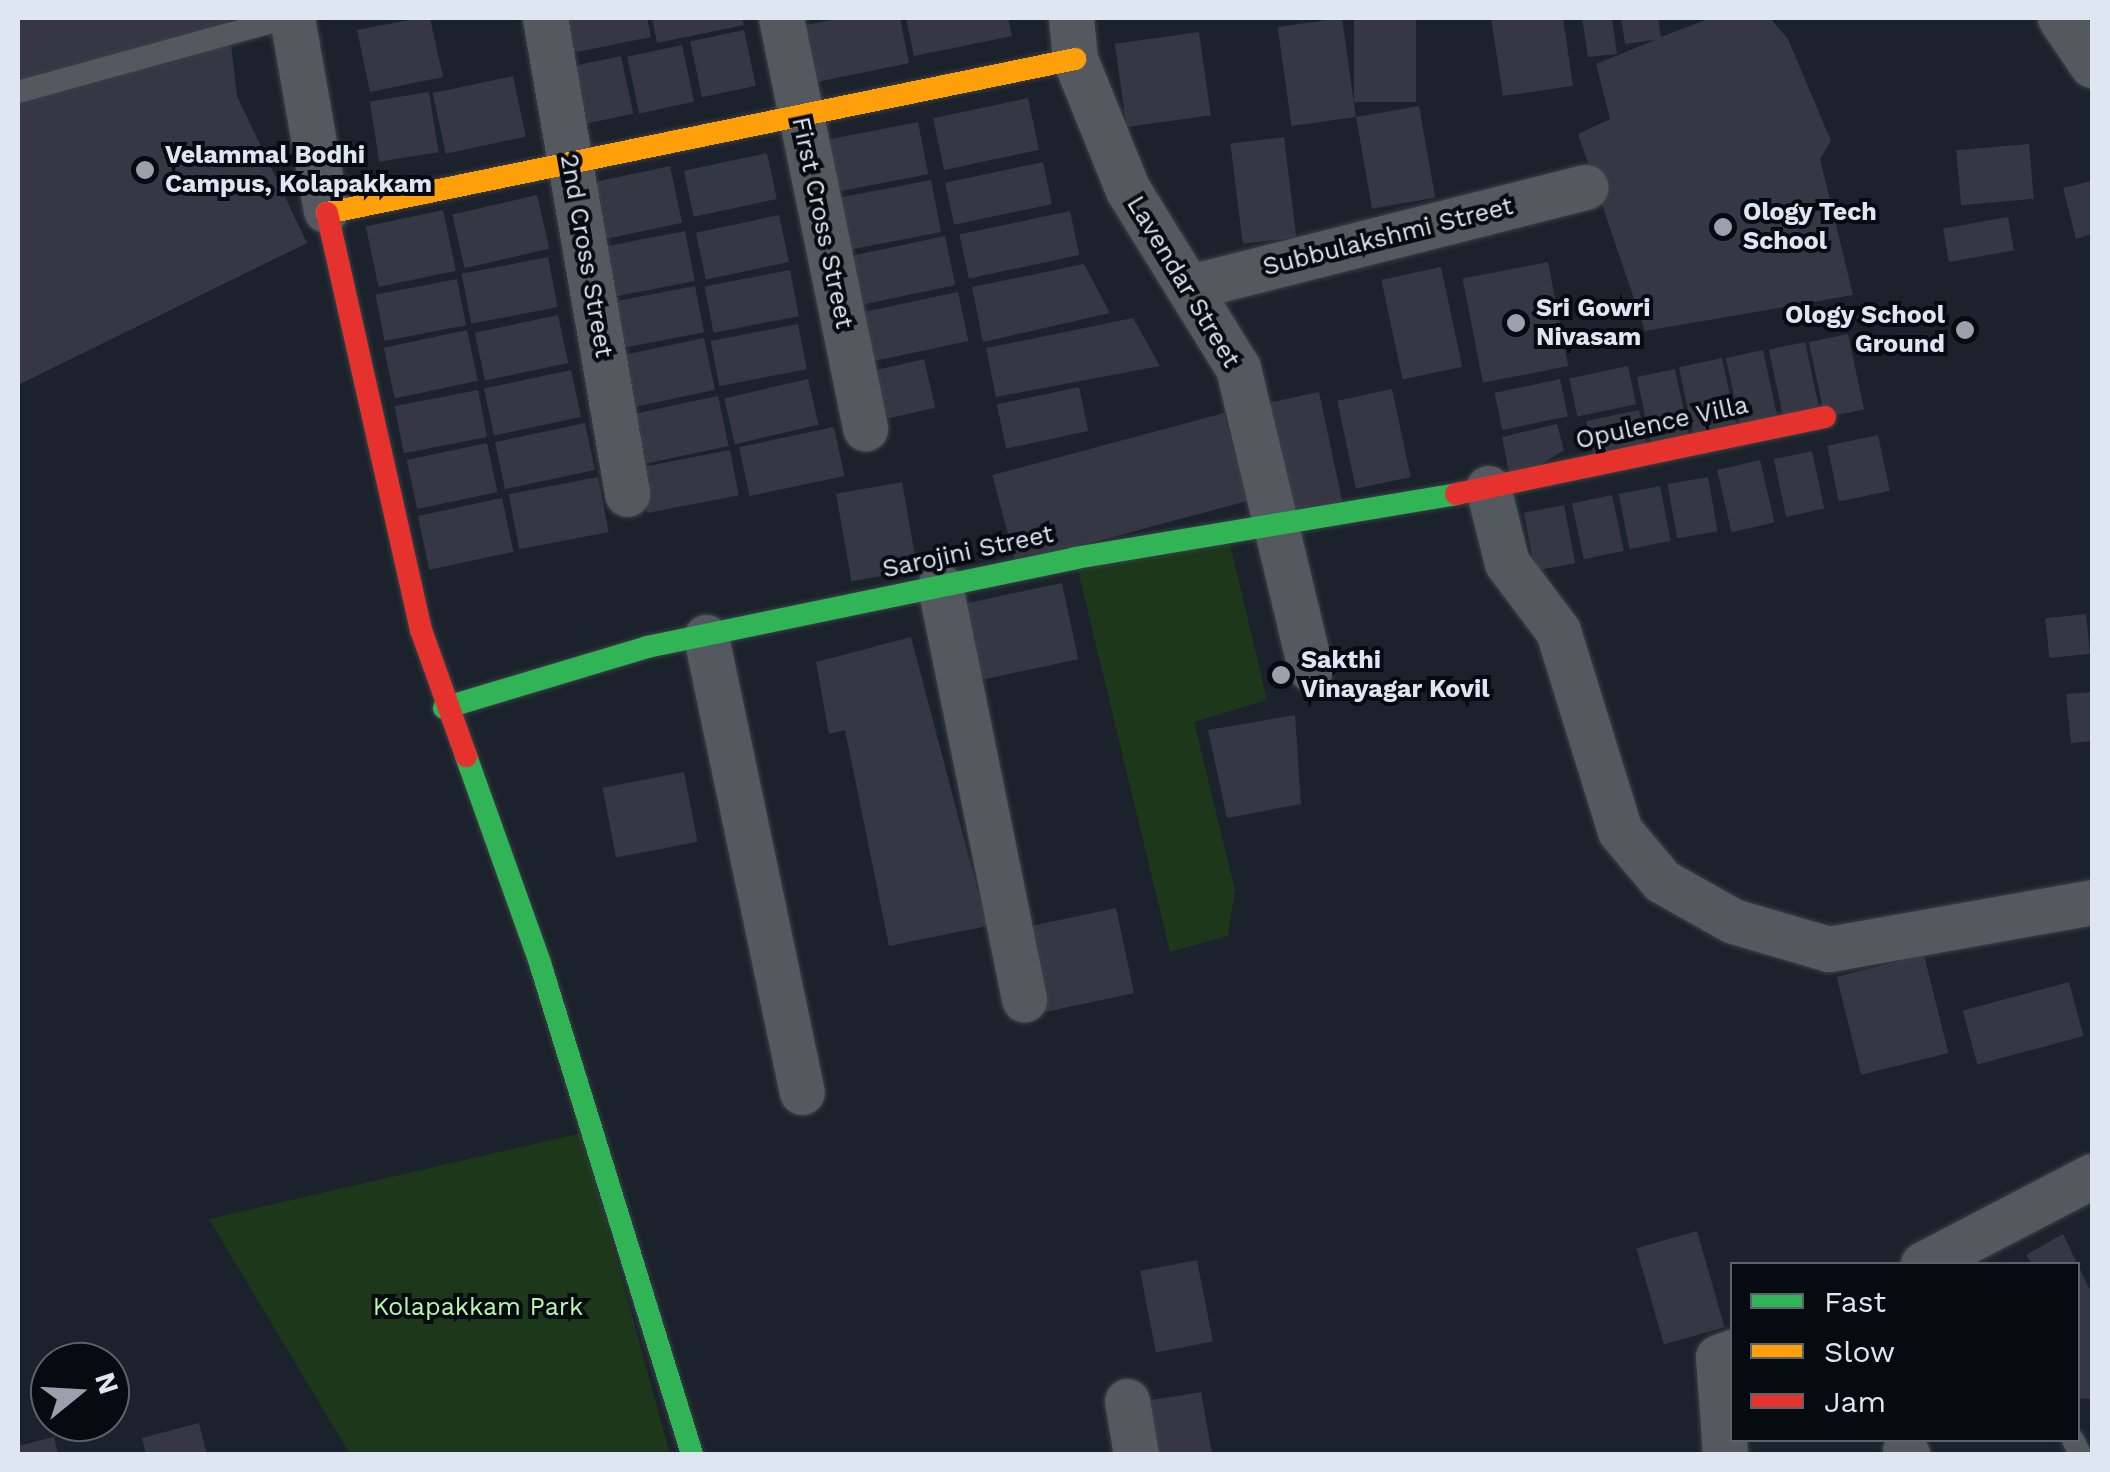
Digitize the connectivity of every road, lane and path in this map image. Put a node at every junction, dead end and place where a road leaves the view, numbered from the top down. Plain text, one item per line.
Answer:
1 (289, 18) edge
2 (544, 18) edge
3 (781, 18) edge
4 (2060, 18) edge
5 (1073, 38) edge
6 (2092, 65) edge
7 (18, 92) edge
8 (799, 114) junction
9 (570, 164) junction
10 (1586, 186) dead end
11 (326, 210) junction
12 (1190, 287) junction
13 (1824, 418) dead end
14 (865, 429) dead end
15 (1499, 486) junction
16 (627, 494) dead end
17 (1279, 526) junction
18 (940, 586) junction
19 (706, 636) junction
20 (1310, 668) dead end
21 (444, 708) junction
22 (2092, 902) edge
23 (1024, 1000) dead end
24 (802, 1092) dead end
25 (2092, 1176) edge
26 (1927, 1262) edge
27 (1730, 1353) edge
28 (1127, 1401) dead end
29 (692, 1454) edge
30 (1136, 1454) edge
31 (1725, 1454) edge

1 - 7 lane
1 - 11 street
2 - 9 street, 2nd Cross Street
3 - 8 street, First Cross Street
4 - 6 street
5 - 8 street
5 - 12 street, Lavendar Street
8 - 9 street
8 - 14 street, First Cross Street
9 - 11 street
9 - 16 street, 2nd Cross Street
10 - 12 street, Subbulakshmi Street
11 - 21 street
12 - 17 street, Lavendar Street
13 - 15 street, Opulence Villa
15 - 17 street, Sarojini Street
15 - 22 street
17 - 18 street, Sarojini Street
17 - 20 street, Lavendar Street
18 - 19 street, Sarojini Street
18 - 23 street
19 - 21 street, Sarojini Street
19 - 24 street
21 - 29 street
25 - 26 street
27 - 31 street
28 - 30 street

